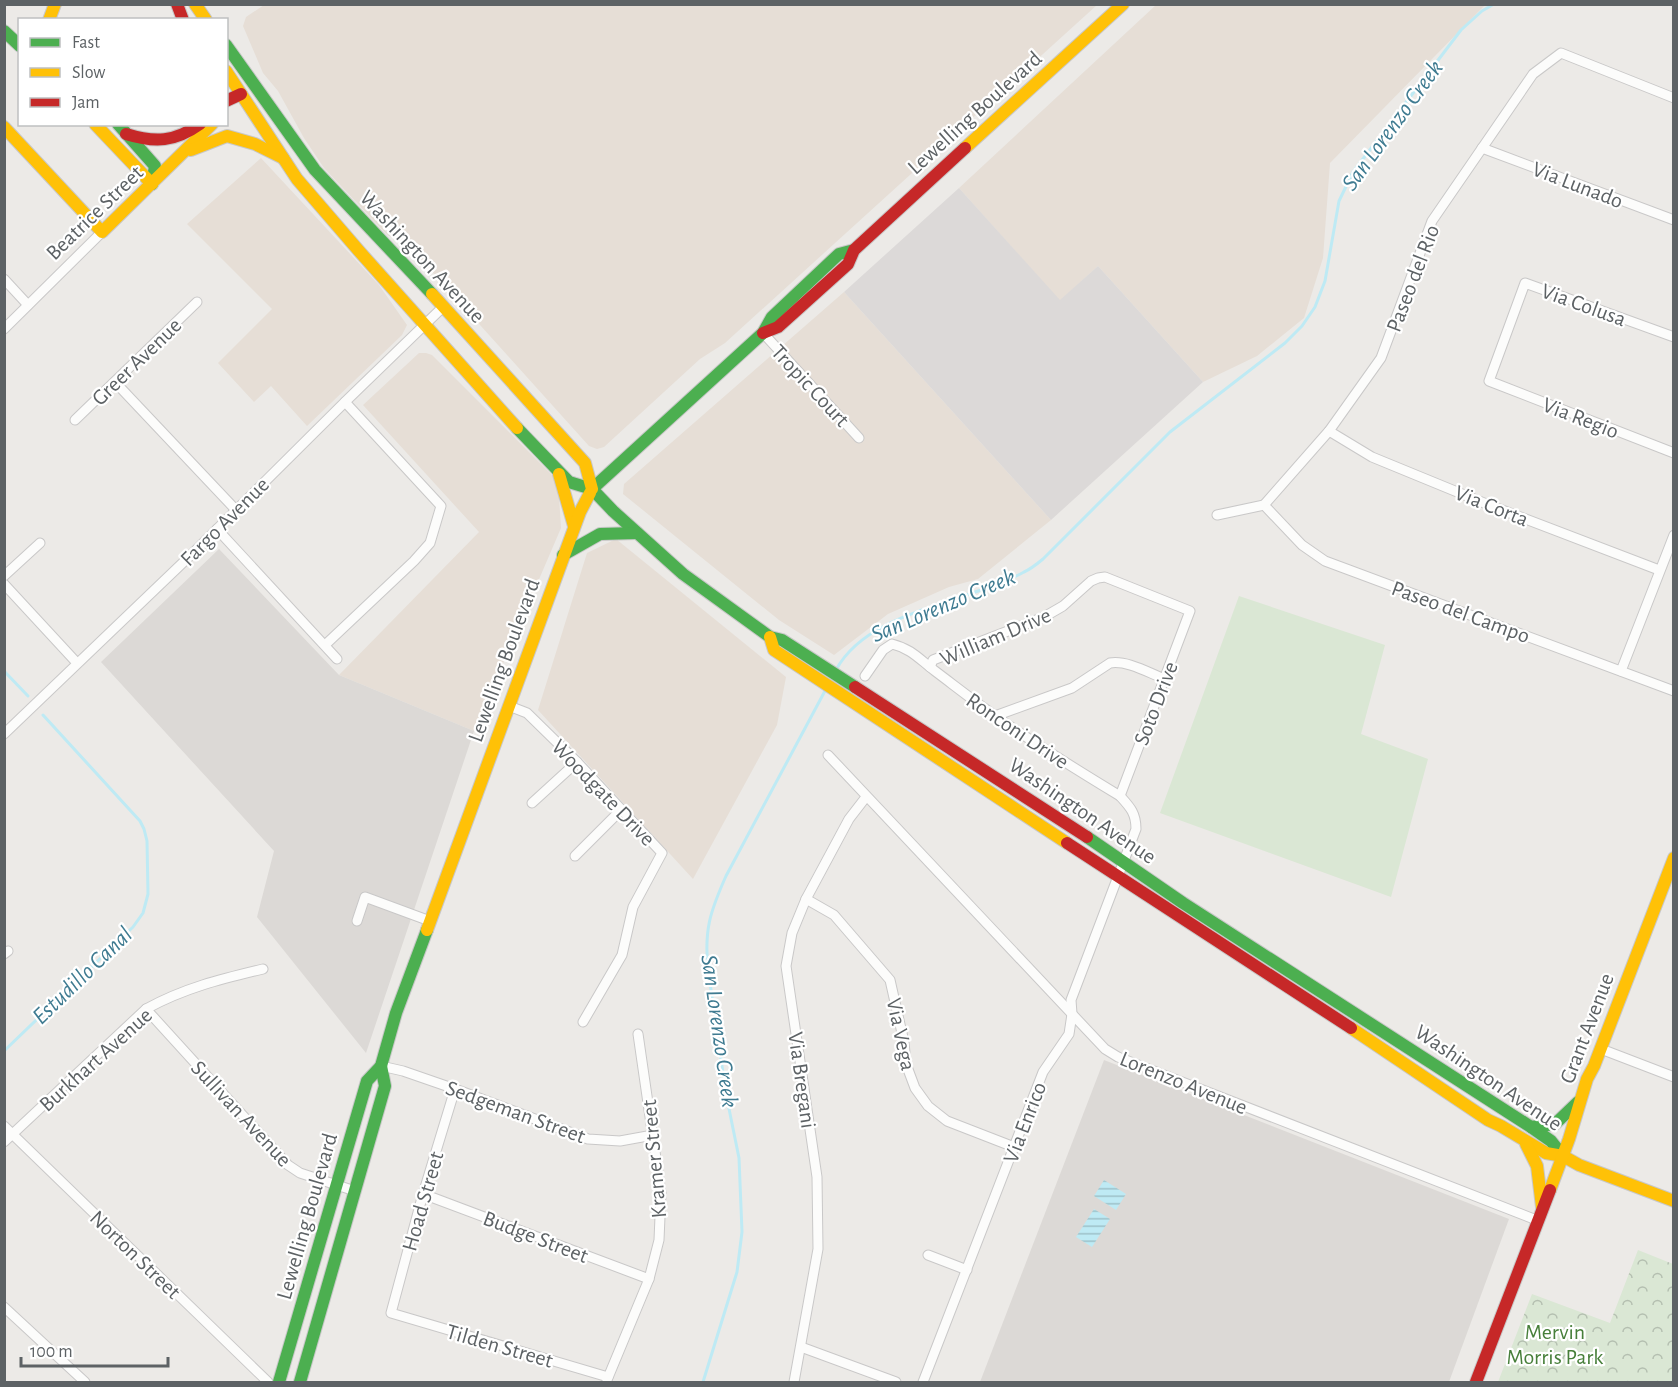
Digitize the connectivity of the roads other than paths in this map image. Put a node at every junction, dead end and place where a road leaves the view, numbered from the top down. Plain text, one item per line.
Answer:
1 (178, 4) edge
2 (195, 4) edge
3 (1123, 4) edge
4 (188, 18) edge
5 (205, 18) edge
6 (4, 31) edge
7 (18, 44) edge
8 (228, 48) edge
9 (228, 74) edge
10 (255, 84) junction
11 (241, 94) junction
12 (1674, 98) edge
13 (228, 100) edge
14 (228, 107) edge
15 (97, 126) edge
16 (188, 126) edge
17 (197, 126) edge
18 (210, 126) edge
19 (4, 127) edge
20 (122, 129) edge
21 (181, 136) junction
22 (1482, 148) junction
23 (184, 153) junction
24 (283, 158) junction
25 (152, 184) junction
26 (1674, 220) edge
27 (102, 232) junction
28 (4, 279) edge
29 (197, 302) dead end
30 (28, 305) junction
31 (443, 307) junction
32 (425, 324) junction
33 (4, 329) edge
34 (763, 333) junction
35 (1674, 338) edge
36 (1489, 381) joint
37 (115, 382) junction
38 (345, 402) junction
39 (75, 420) dead end
40 (1329, 431) junction
41 (859, 438) dead end
42 (1674, 453) edge
43 (556, 468) junction
44 (592, 489) junction
45 (1264, 506) junction
46 (236, 510) junction
47 (1217, 515) dead end
48 (574, 526) junction
49 (217, 529) junction
50 (636, 533) junction
51 (1674, 536) edge
52 (40, 543) dead end
53 (563, 555) junction
54 (1659, 570) junction
55 (4, 576) edge
56 (4, 584) edge
57 (1190, 611) joint
58 (770, 637) junction
59 (325, 645) junction
60 (337, 659) dead end
61 (77, 663) junction
62 (930, 667) junction
63 (1621, 671) junction
64 (865, 676) dead end
65 (1165, 679) junction
66 (1674, 692) edge
67 (509, 706) junction
68 (995, 716) junction
69 (4, 734) edge
70 (828, 755) dead end
71 (577, 762) junction
72 (1120, 796) junction
73 (866, 797) junction
74 (532, 803) dead end
75 (621, 810) junction
76 (574, 856) dead end
77 (1674, 858) edge
78 (1124, 863) junction
79 (1118, 877) junction
80 (806, 899) junction
81 (357, 921) dead end
82 (430, 921) junction
83 (263, 969) dead end
84 (146, 1009) junction
85 (1072, 1014) junction
86 (583, 1022) dead end
87 (638, 1034) dead end
88 (1601, 1049) junction
89 (381, 1066) junction
90 (1674, 1077) edge
91 (456, 1089) junction
92 (1581, 1099) junction
93 (4, 1126) edge
94 (1531, 1127) junction
95 (13, 1134) junction
96 (653, 1134) junction
97 (1521, 1139) junction
98 (4, 1142) edge
99 (1014, 1147) junction
100 (1563, 1156) junction
101 (337, 1186) junction
102 (355, 1191) junction
103 (423, 1194) junction
104 (1674, 1202) edge
105 (1540, 1216) junction
106 (928, 1255) dead end
107 (967, 1270) junction
108 (649, 1279) junction
109 (4, 1307) edge
110 (391, 1313) joint
111 (801, 1347) junction
112 (607, 1380) edge
113 (85, 1383) edge
114 (268, 1383) edge
115 (279, 1383) edge
116 (300, 1383) edge
117 (794, 1383) edge
118 (896, 1383) edge
119 (923, 1383) edge
120 (1476, 1383) edge

1 - 4 main road
2 - 5 main road
3 - 34 main road, Lewelling Boulevard
6 - 7 main road
8 - 10 main road, Washington Avenue
9 - 11 main road, Washington Avenue
10 - 11 main road
10 - 31 main road, Washington Avenue
11 - 13 main road
11 - 14 main road
11 - 24 main road, Washington Avenue
12 - 22 street, Paseo del Rio
15 - 25 main road
16 - 21 main road
17 - 21 main road
18 - 23 main road, Beatrice Street
19 - 27 main road
20 - 21 main road
20 - 25 main road
22 - 26 street, Via Lunado
22 - 40 street, Paseo del Rio
23 - 24 main road
23 - 25 main road, Beatrice Street
24 - 32 main road, Washington Avenue
25 - 27 main road, Beatrice Street
27 - 30 street, Beatrice Street
28 - 30 street
29 - 37 street, Greer Avenue
30 - 33 street, Beatrice Street
31 - 32 street, Fargo Avenue
31 - 44 main road, Washington Avenue
32 - 38 street, Fargo Avenue
32 - 43 main road, Washington Avenue
34 - 41 street, Tropic Court
34 - 44 main road, Lewelling Boulevard
35 - 36 street, Via Colusa
36 - 42 street, Via Regio
37 - 39 street, Greer Avenue
37 - 46 street
38 - 46 street, Fargo Avenue
38 - 59 street
40 - 45 street, Paseo del Rio
40 - 54 street, Via Corta
43 - 44 main road, Washington Avenue
43 - 48 main road
44 - 48 main road, Lewelling Boulevard
44 - 50 main road, Washington Avenue
45 - 47 street
45 - 63 street, Paseo del Campo
46 - 49 street, Fargo Avenue
48 - 53 main road, Lewelling Boulevard
49 - 59 street
49 - 61 street, Fargo Avenue
50 - 53 main road
50 - 58 main road, Washington Avenue
51 - 54 street
52 - 55 street
53 - 67 main road, Lewelling Boulevard
54 - 63 street
56 - 61 street
57 - 62 street, William Drive
57 - 65 street, Soto Drive
58 - 78 main road, Washington Avenue
58 - 79 main road, Washington Avenue
59 - 60 street
61 - 69 street, Fargo Avenue
62 - 64 street, Ronconi Drive
62 - 68 street, Ronconi Drive
63 - 66 street, Paseo del Campo
65 - 68 street
65 - 72 street, Soto Drive
67 - 71 street, Woodgate Drive
67 - 82 main road, Lewelling Boulevard
68 - 72 street, Ronconi Drive
70 - 73 street, Lorenzo Avenue
71 - 74 street
71 - 75 street, Woodgate Drive
72 - 78 street, Ronconi Drive
73 - 80 street, Via Bregani
73 - 85 street, Lorenzo Avenue
75 - 76 street
75 - 86 street, Woodgate Drive
77 - 88 main road, Grant Avenue
78 - 79 street, Via Enrico
78 - 94 main road, Washington Avenue
79 - 85 street, Via Enrico
79 - 97 main road, Washington Avenue
80 - 99 street, Via Vega
80 - 111 street, Via Bregani
81 - 82 street
82 - 89 main road, Lewelling Boulevard
83 - 84 street, Burkhart Avenue
84 - 95 street, Burkhart Avenue
84 - 101 street, Sullivan Avenue
85 - 99 street, Via Enrico
85 - 105 street, Lorenzo Avenue
87 - 96 street, Kramer Street
88 - 90 street
88 - 92 main road, Grant Avenue
89 - 91 street, Sedgeman Street
89 - 101 main road, Lewelling Boulevard
89 - 102 main road, Lewelling Boulevard
91 - 96 street, Sedgeman Street
91 - 103 street, Hoad Street
92 - 94 main road
92 - 100 main road, Grant Avenue
93 - 95 street, Norton Street
94 - 100 main road, Washington Avenue
95 - 98 street, Burkhart Avenue
95 - 114 street, Norton Street
96 - 108 street, Kramer Street
97 - 100 main road, Washington Avenue
97 - 105 main road
99 - 107 street, Via Enrico
100 - 104 main road
100 - 105 main road, Grant Avenue
101 - 102 street, Sullivan Avenue
101 - 115 main road, Lewelling Boulevard
102 - 116 main road, Lewelling Boulevard
103 - 108 street, Budge Street
103 - 110 street, Hoad Street
105 - 120 main road, Grant Avenue
106 - 107 street
107 - 119 street, Via Enrico
108 - 112 street, Kramer Street
109 - 113 street
110 - 112 street, Tilden Street
111 - 117 street, Via Bregani
111 - 118 street

